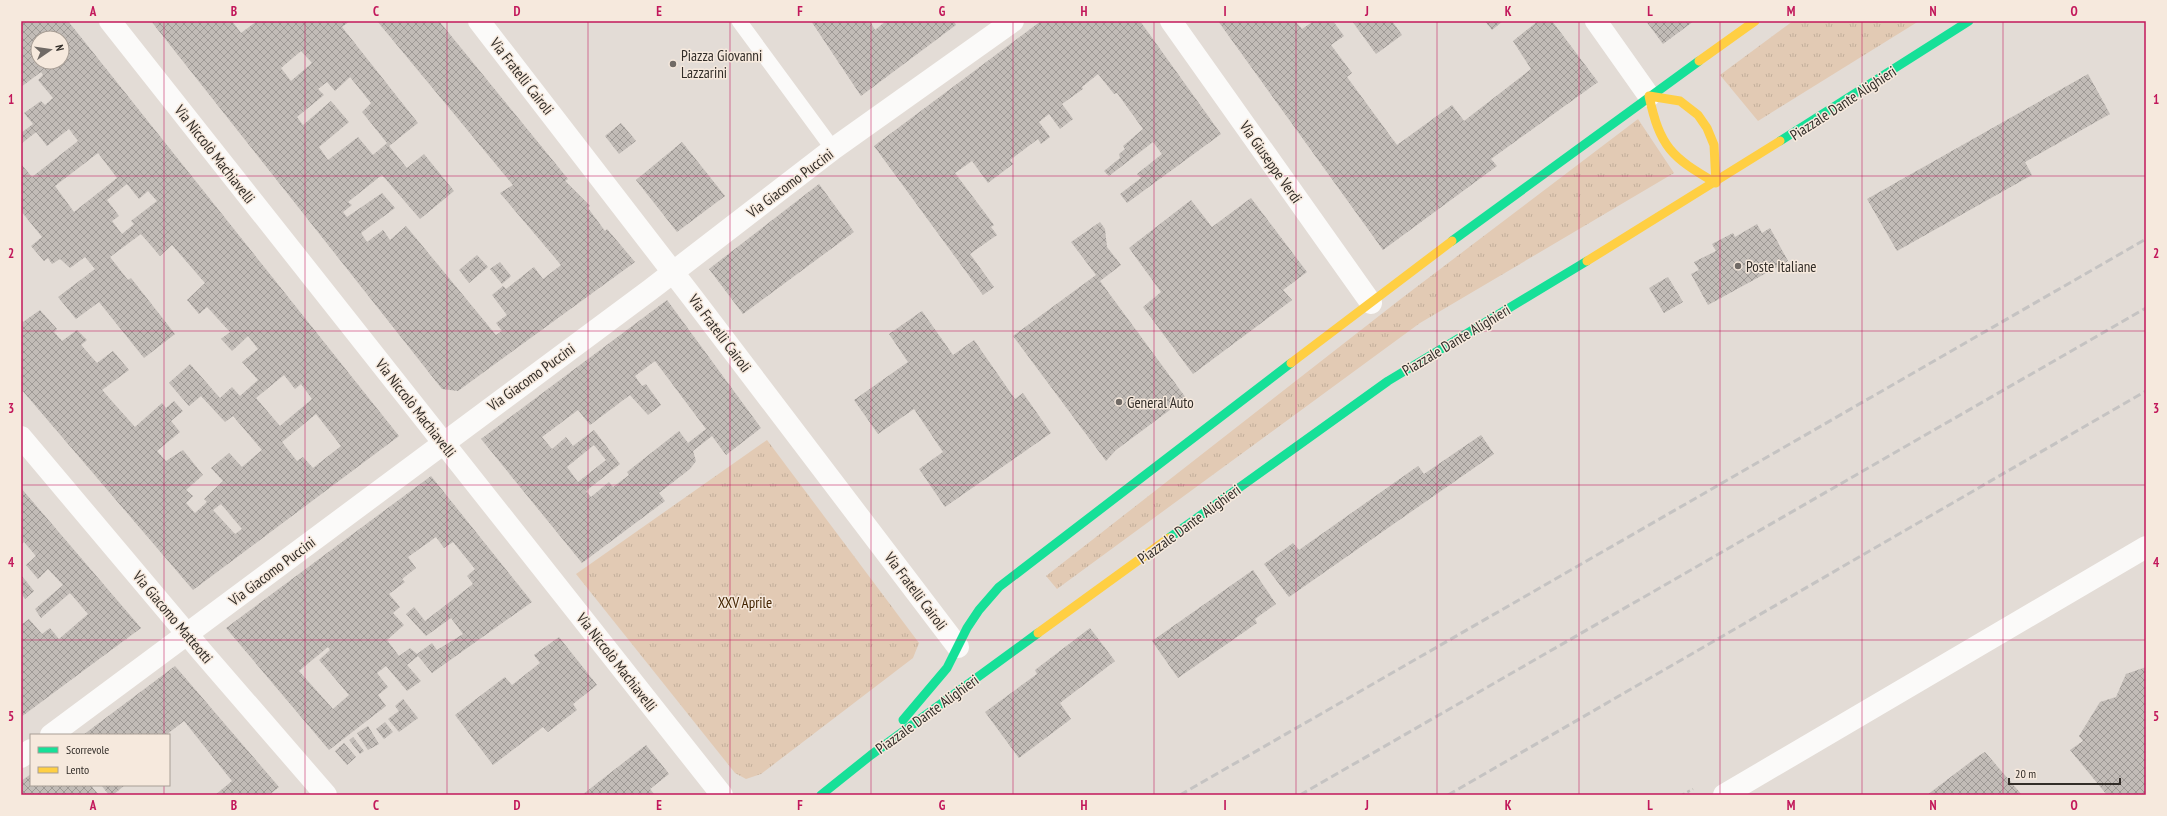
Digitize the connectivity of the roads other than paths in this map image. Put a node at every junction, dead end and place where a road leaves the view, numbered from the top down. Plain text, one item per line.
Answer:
1 (110, 21) edge
2 (479, 21) edge
3 (739, 21) edge
4 (1013, 21) edge
5 (1171, 21) edge
6 (1596, 21) edge
7 (1755, 21) edge
8 (1969, 21) edge
9 (1649, 96) junction
10 (833, 150) junction
11 (1716, 183) junction
12 (674, 272) junction
13 (1371, 303) junction
14 (21, 437) edge
15 (443, 442) junction
16 (2146, 547) edge
17 (188, 634) junction
18 (958, 647) junction
19 (52, 734) edge
20 (30, 751) edge
21 (872, 755) junction
22 (21, 757) edge
23 (326, 795) edge
24 (722, 795) edge
25 (822, 795) edge
26 (1724, 795) edge

1 - 15 street, Via Niccolò Machiavelli
2 - 12 street, Via Fratelli Cairoli
3 - 10 lane
4 - 10 street, Via Giacomo Puccini
5 - 13 street, Via Giuseppe Verdi
6 - 9 street
7 - 9 street, Piazzale Dante Alighieri
8 - 11 street, Piazzale Dante Alighieri
9 - 11 street
9 - 11 street
9 - 13 street, Piazzale Dante Alighieri
10 - 12 street, Via Giacomo Puccini
11 - 21 street, Piazzale Dante Alighieri
12 - 15 street, Via Giacomo Puccini
12 - 18 street, Via Fratelli Cairoli
13 - 18 street, Piazzale Dante Alighieri
14 - 17 street, Via Giacomo Matteotti
15 - 17 street, Via Giacomo Puccini
15 - 24 street, Via Niccolò Machiavelli
16 - 26 street
17 - 19 street, Via Giacomo Puccini
17 - 23 street, Via Giacomo Matteotti
18 - 21 street, Piazzale Dante Alighieri
20 - 22 street
21 - 25 street

